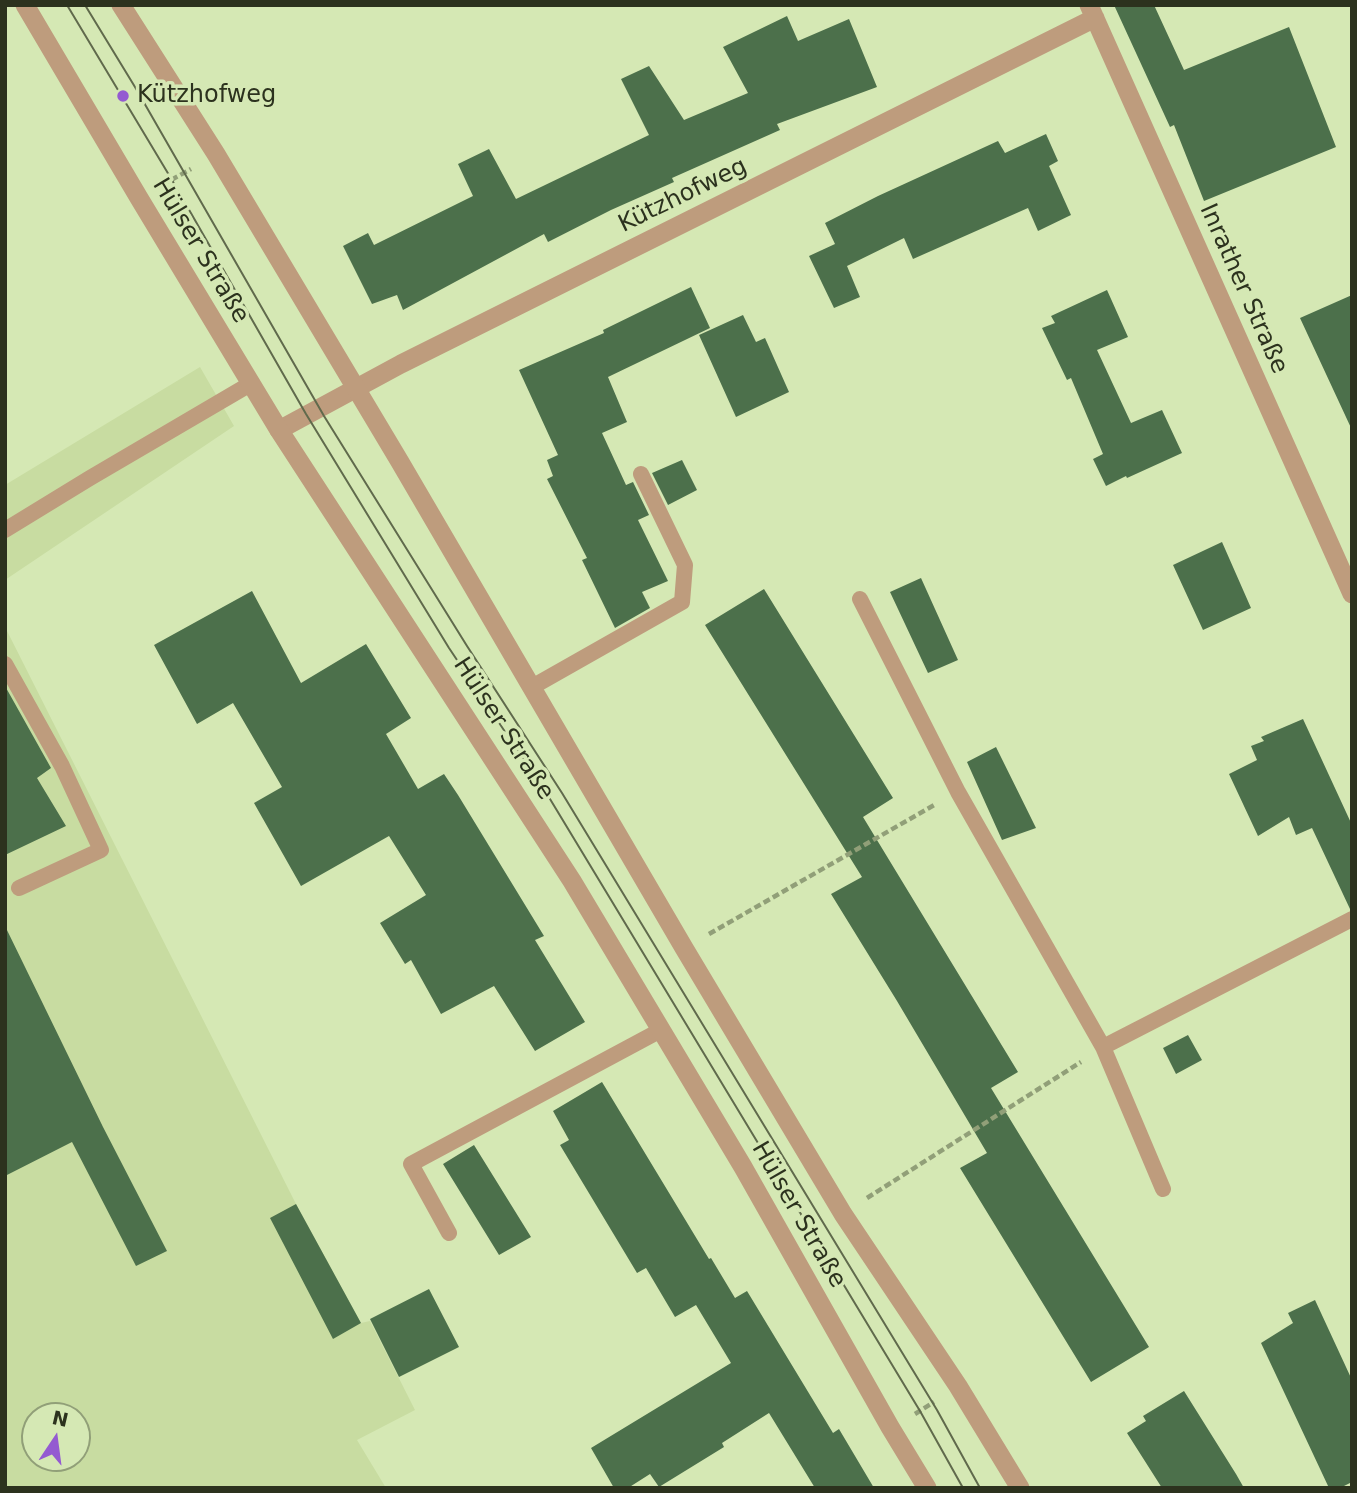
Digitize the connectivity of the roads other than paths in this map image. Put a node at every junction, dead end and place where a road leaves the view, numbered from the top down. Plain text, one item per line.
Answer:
1 (25, 5) edge
2 (121, 5) edge
3 (1097, 10) edge
4 (252, 383) junction
5 (355, 388) junction
6 (279, 430) junction
7 (641, 474) dead end
8 (5, 530) edge
9 (1352, 593) edge
10 (860, 600) dead end
11 (5, 664) edge
12 (532, 687) junction
13 (19, 888) dead end
14 (1352, 919) edge
15 (662, 1030) junction
16 (1103, 1048) junction
17 (1163, 1189) dead end
18 (449, 1233) dead end
19 (927, 1488) edge
20 (1020, 1488) edge

1 - 4 street, Hülser Straße
2 - 5 street, Hülser Straße
3 - 5 street, Kützhofweg
3 - 9 street, Inrather Straße
4 - 6 street, Hülser Straße
4 - 8 lane
5 - 6 street, Kützhofweg
5 - 12 street, Hülser Straße
6 - 15 street, Hülser Straße
7 - 12 lane, Hülser Straße
10 - 16 lane
11 - 13 lane
12 - 20 street, Hülser Straße
14 - 16 lane
15 - 18 lane
15 - 19 street, Hülser Straße
16 - 17 lane

